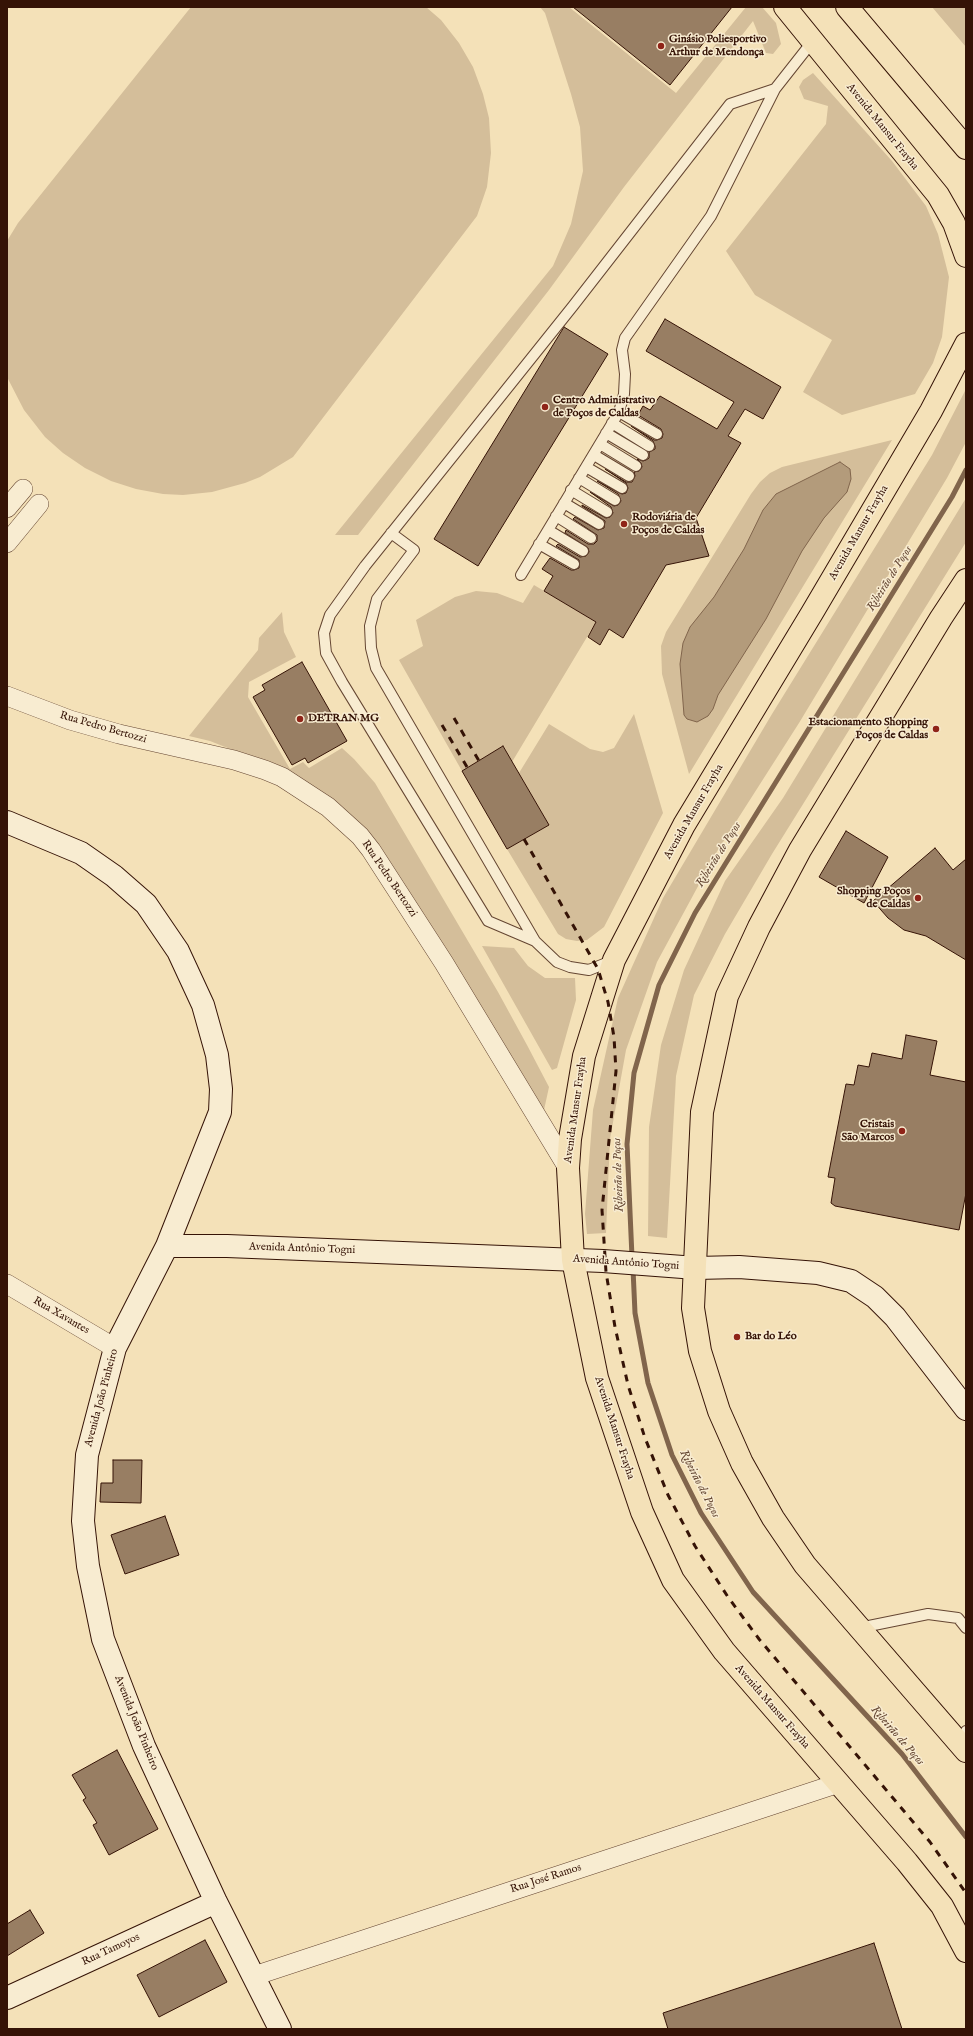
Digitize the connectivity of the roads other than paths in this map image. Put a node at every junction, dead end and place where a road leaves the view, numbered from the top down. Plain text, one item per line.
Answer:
1 (785, 7) edge
2 (846, 7) edge
3 (812, 42) junction
4 (775, 89) junction
5 (966, 148) edge
6 (960, 229) edge
7 (966, 256) edge
8 (966, 344) edge
9 (619, 412) junction
10 (612, 423) junction
11 (606, 433) junction
12 (657, 434) dead end
13 (600, 444) junction
14 (649, 446) dead end
15 (594, 455) junction
16 (643, 455) dead end
17 (636, 466) dead end
18 (586, 467) junction
19 (629, 476) dead end
20 (578, 478) junction
21 (622, 488) dead end
22 (23, 489) dead end
23 (571, 490) junction
24 (615, 500) dead end
25 (564, 503) junction
26 (40, 504) dead end
27 (7, 508) edge
28 (607, 512) dead end
29 (556, 516) junction
30 (599, 524) dead end
31 (548, 530) junction
32 (391, 533) junction
33 (591, 538) dead end
34 (7, 543) edge
35 (540, 544) junction
36 (583, 551) dead end
37 (574, 564) dead end
38 (521, 575) dead end
39 (966, 580) edge
40 (7, 696) edge
41 (7, 822) edge
42 (535, 941) junction
43 (614, 960) junction
44 (568, 1168) junction
45 (175, 1226) junction
46 (166, 1246) junction
47 (227, 1246) junction
48 (573, 1260) junction
49 (696, 1268) junction
50 (7, 1284) edge
51 (115, 1348) junction
52 (966, 1409) edge
53 (858, 1628) junction
54 (966, 1628) edge
55 (965, 1743) edge
56 (839, 1783) junction
57 (216, 1902) junction
58 (966, 1951) edge
59 (254, 1976) junction
60 (7, 1998) edge
61 (280, 2029) edge

1 - 3 main road, Avenida Mansur Frayha
2 - 5 main road
3 - 4 lane
3 - 6 main road, Avenida Mansur Frayha
4 - 9 lane
4 - 32 lane
6 - 7 main road, Avenida Mansur Frayha
8 - 43 main road, Avenida Mansur Frayha
9 - 10 lane
9 - 12 lane
10 - 11 lane
10 - 14 lane
11 - 13 lane
11 - 16 lane
13 - 15 lane
13 - 17 lane
15 - 18 lane
15 - 19 lane
18 - 20 lane
18 - 21 lane
20 - 23 lane
20 - 24 lane
22 - 27 street
23 - 25 lane
23 - 28 lane
25 - 29 lane
25 - 30 lane
26 - 34 street
29 - 31 lane
29 - 33 lane
31 - 35 lane
31 - 36 lane
32 - 42 lane
32 - 42 lane
35 - 37 lane
35 - 38 lane
39 - 49 main road
40 - 44 street, Rua Pedro Bertozzi
41 - 45 street, Avenida João Pinheiro
42 - 43 lane
43 - 44 main road, Avenida Mansur Frayha
44 - 48 main road, Avenida Mansur Frayha
45 - 46 street, Avenida João Pinheiro
45 - 47 street, Avenida Antônio Togni
46 - 47 street, Avenida Antônio Togni
46 - 51 street, Avenida João Pinheiro
47 - 48 street, Avenida Antônio Togni
48 - 49 street, Avenida Antônio Togni
48 - 56 main road, Avenida Mansur Frayha
49 - 52 street, Avenida Antônio Togni
49 - 53 main road
50 - 51 street, Rua Xavantes
51 - 57 street, Avenida João Pinheiro
53 - 54 lane
53 - 55 main road
56 - 58 main road, Avenida Mansur Frayha
56 - 59 street, Rua José Ramos
57 - 59 street, Avenida João Pinheiro
57 - 60 street, Rua Tamoyos
59 - 61 street, Avenida João Pinheiro

